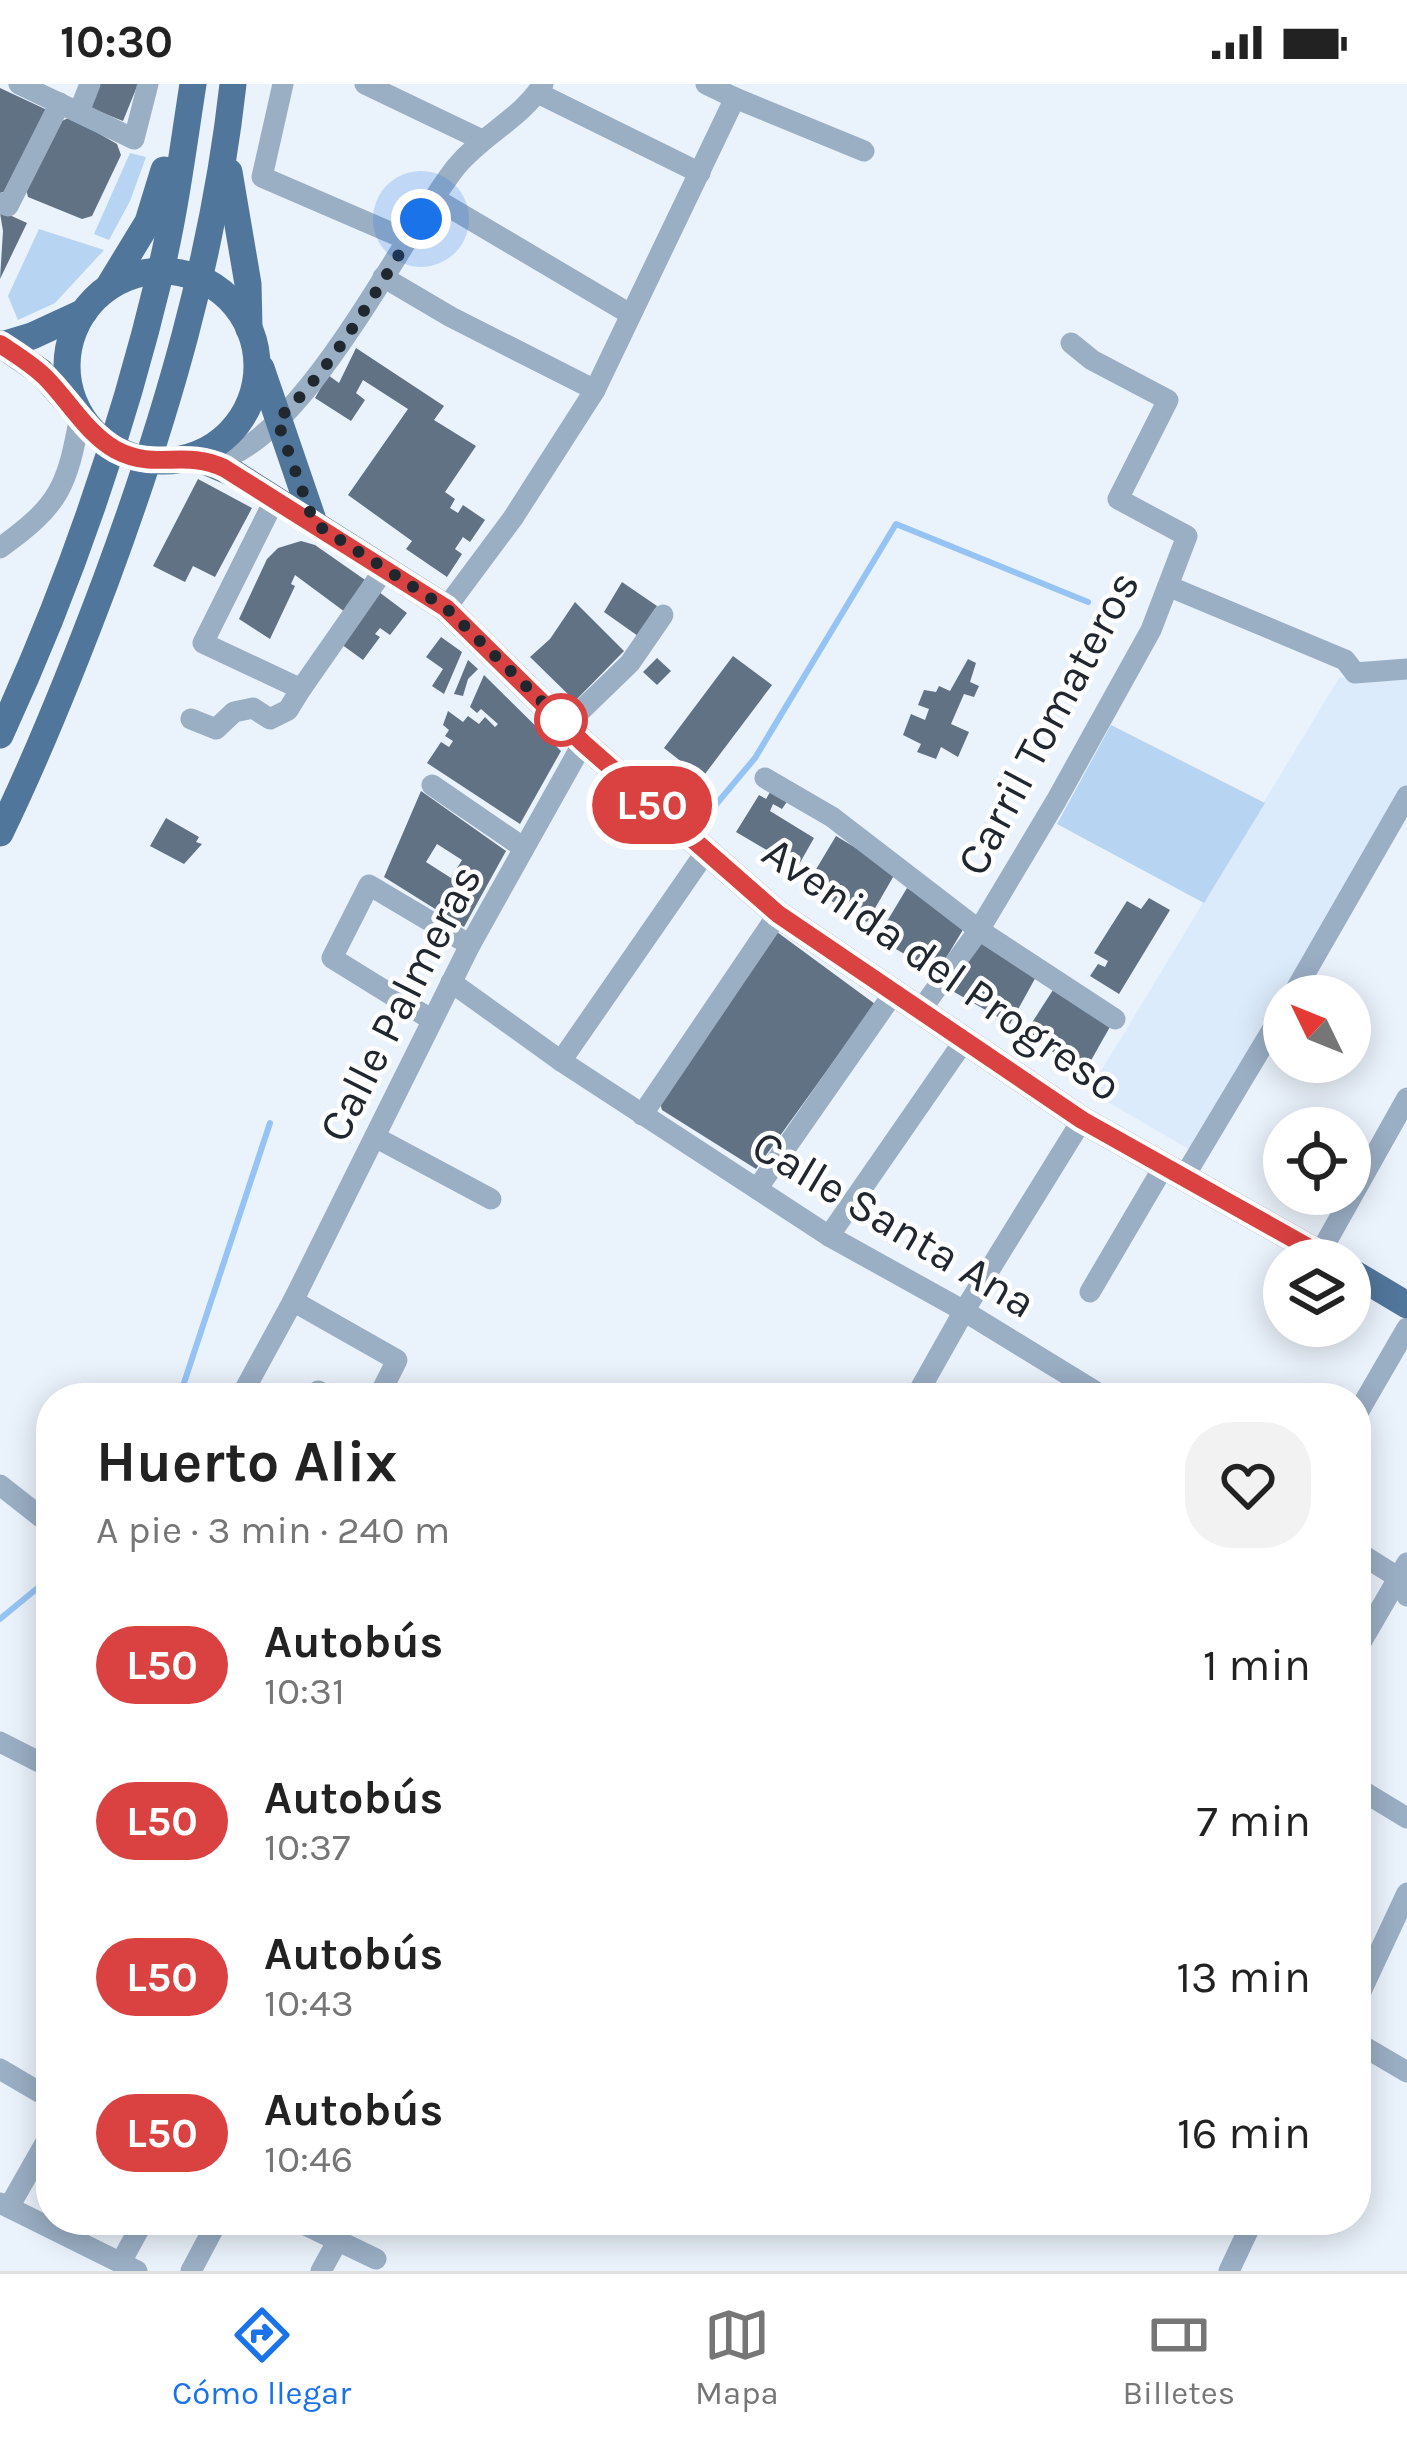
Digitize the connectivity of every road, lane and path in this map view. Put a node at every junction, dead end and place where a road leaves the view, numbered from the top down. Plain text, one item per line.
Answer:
1 (20, 84) edge
2 (90, 84) edge
3 (148, 84) edge
4 (189, 84) edge
5 (233, 84) edge
6 (283, 84) edge
7 (364, 84) edge
8 (706, 84) edge
9 (540, 88) edge
10 (735, 98) junction
11 (70, 108) junction
12 (482, 140) junction
13 (226, 150) junction
14 (864, 151) dead end
15 (700, 173) junction
16 (434, 198) junction
17 (0, 202) edge
18 (408, 240) junction
19 (161, 271) junction
20 (383, 277) junction
21 (200, 279) junction
22 (108, 288) junction
23 (84, 312) junction
24 (630, 314) junction
25 (252, 338) junction
26 (1071, 343) dead end
27 (1, 344) edge
28 (595, 390) junction
29 (80, 416) junction
30 (277, 420) junction
31 (111, 447) junction
32 (202, 459) junction
33 (150, 461) junction
34 (71, 464) junction
35 (274, 501) junction
36 (314, 523) junction
37 (4, 545) edge
38 (0, 564) edge
39 (386, 567) junction
40 (1168, 586) junction
41 (446, 608) junction
42 (663, 615) dead end
43 (1407, 669) edge
44 (303, 687) junction
45 (191, 719) dead end
46 (0, 734) edge
47 (575, 734) junction
48 (765, 778) dead end
49 (432, 785) dead end
50 (1407, 796) edge
51 (0, 833) edge
52 (524, 848) junction
53 (705, 854) junction
54 (778, 914) junction
55 (979, 930) junction
56 (470, 945) junction
57 (1304, 975) edge
58 (451, 982) junction
59 (893, 994) junction
60 (920, 1011) junction
61 (431, 1019) junction
62 (1115, 1019) dead end
63 (964, 1040) junction
64 (1263, 1041) edge
65 (561, 1061) junction
66 (1407, 1098) edge
67 (642, 1115) junction
68 (1082, 1120) junction
69 (375, 1137) junction
70 (1174, 1171) junction
71 (757, 1189) junction
72 (491, 1199) dead end
73 (829, 1236) junction
74 (1293, 1239) edge
75 (1334, 1239) edge
76 (1371, 1284) edge
77 (1090, 1292) dead end
78 (293, 1301) junction
79 (1407, 1305) edge
80 (964, 1311) junction
81 (1407, 1328) edge
82 (248, 1383) edge
83 (386, 1383) edge
84 (923, 1383) edge
85 (1082, 1383) edge
86 (1371, 1391) edge
87 (0, 1485) edge
88 (36, 1513) edge
89 (1371, 1560) edge
90 (1404, 1579) edge
91 (1371, 1628) edge
92 (0, 1742) edge
93 (36, 1760) edge
94 (1371, 1796) edge
95 (1407, 1818) edge
96 (1407, 1893) edge
97 (1371, 1970) edge
98 (1371, 2051) edge
99 (0, 2069) edge
100 (1407, 2072) edge
101 (36, 2090) edge
102 (36, 2156) edge
103 (5, 2205) edge
104 (36, 2220) edge
105 (65, 2235) edge
106 (139, 2235) edge
107 (210, 2235) edge
108 (327, 2235) edge
109 (1246, 2235) edge
110 (338, 2240) junction
111 (376, 2259) dead end
112 (129, 2267) edge
113 (191, 2271) edge
114 (321, 2271) edge
115 (1229, 2271) edge

1 - 11 street
2 - 11 street
3 - 11 street
4 - 19 main road
4 - 22 main road
5 - 13 main road
6 - 18 street
7 - 12 street
8 - 10 street
9 - 12 street
9 - 15 street
10 - 14 street
10 - 15 street
11 - 17 street
12 - 16 street
13 - 21 main road
13 - 25 main road
15 - 24 street
16 - 18 street
16 - 24 street
18 - 20 street
19 - 21 main road
19 - 22 main road
19 - 31 main road
20 - 28 street
20 - 30 street
21 - 25 main road
21 - 33 main road
22 - 23 main road
23 - 27 main road
23 - 29 main road
24 - 28 street
25 - 30 main road
25 - 32 main road
26 - 40 street, Carril Tomateros
27 - 29 main road
28 - 41 street
29 - 31 main road
29 - 34 street
30 - 32 street
30 - 36 main road
31 - 33 main road
31 - 34 street
31 - 46 main road
32 - 33 main road
32 - 35 main road, Avenida del Progreso
33 - 51 main road
34 - 37 street
35 - 36 main road, Avenida del Progreso
35 - 44 street
36 - 39 main road, Avenida del Progreso
37 - 38 street
39 - 41 main road, Avenida del Progreso
39 - 44 street
40 - 43 street
40 - 55 street, Carril Tomateros
41 - 47 main road, Avenida del Progreso
42 - 47 street, Calle Palmeras
44 - 45 street
47 - 52 street, Calle Palmeras
47 - 53 main road, Avenida del Progreso
48 - 55 street
49 - 52 street
50 - 57 street
52 - 56 street, Calle Palmeras
53 - 54 main road, Avenida del Progreso
53 - 65 street
54 - 59 main road, Avenida del Progreso
54 - 67 street
55 - 60 street, Carril Tomateros
55 - 62 street
56 - 58 street, Calle Palmeras
56 - 61 street
58 - 61 street, Calle Palmeras
58 - 65 street, Calle Santa Ana
59 - 60 main road, Avenida del Progreso
59 - 71 street
60 - 63 main road, Avenida del Progreso
61 - 69 street, Calle Palmeras
63 - 68 main road, Avenida del Progreso
63 - 73 street
64 - 70 street
65 - 67 street, Calle Santa Ana
66 - 75 street
67 - 71 street, Calle Santa Ana
68 - 70 main road, Avenida del Progreso
68 - 80 street
69 - 72 street
69 - 78 street, Calle Palmeras
70 - 74 main road, Avenida del Progreso
70 - 77 street
71 - 73 street, Calle Santa Ana
73 - 80 street, Calle Santa Ana
76 - 79 main road
78 - 82 street, Calle Palmeras
78 - 83 street
80 - 84 street
80 - 85 street, Calle Santa Ana
81 - 86 street
87 - 88 street
89 - 90 street
90 - 91 street
92 - 93 street
94 - 95 street
96 - 97 street
98 - 100 street
99 - 101 street
102 - 103 street
103 - 104 street
105 - 112 street
106 - 112 street
107 - 113 street
108 - 110 street
109 - 115 street
110 - 111 street
110 - 114 street

